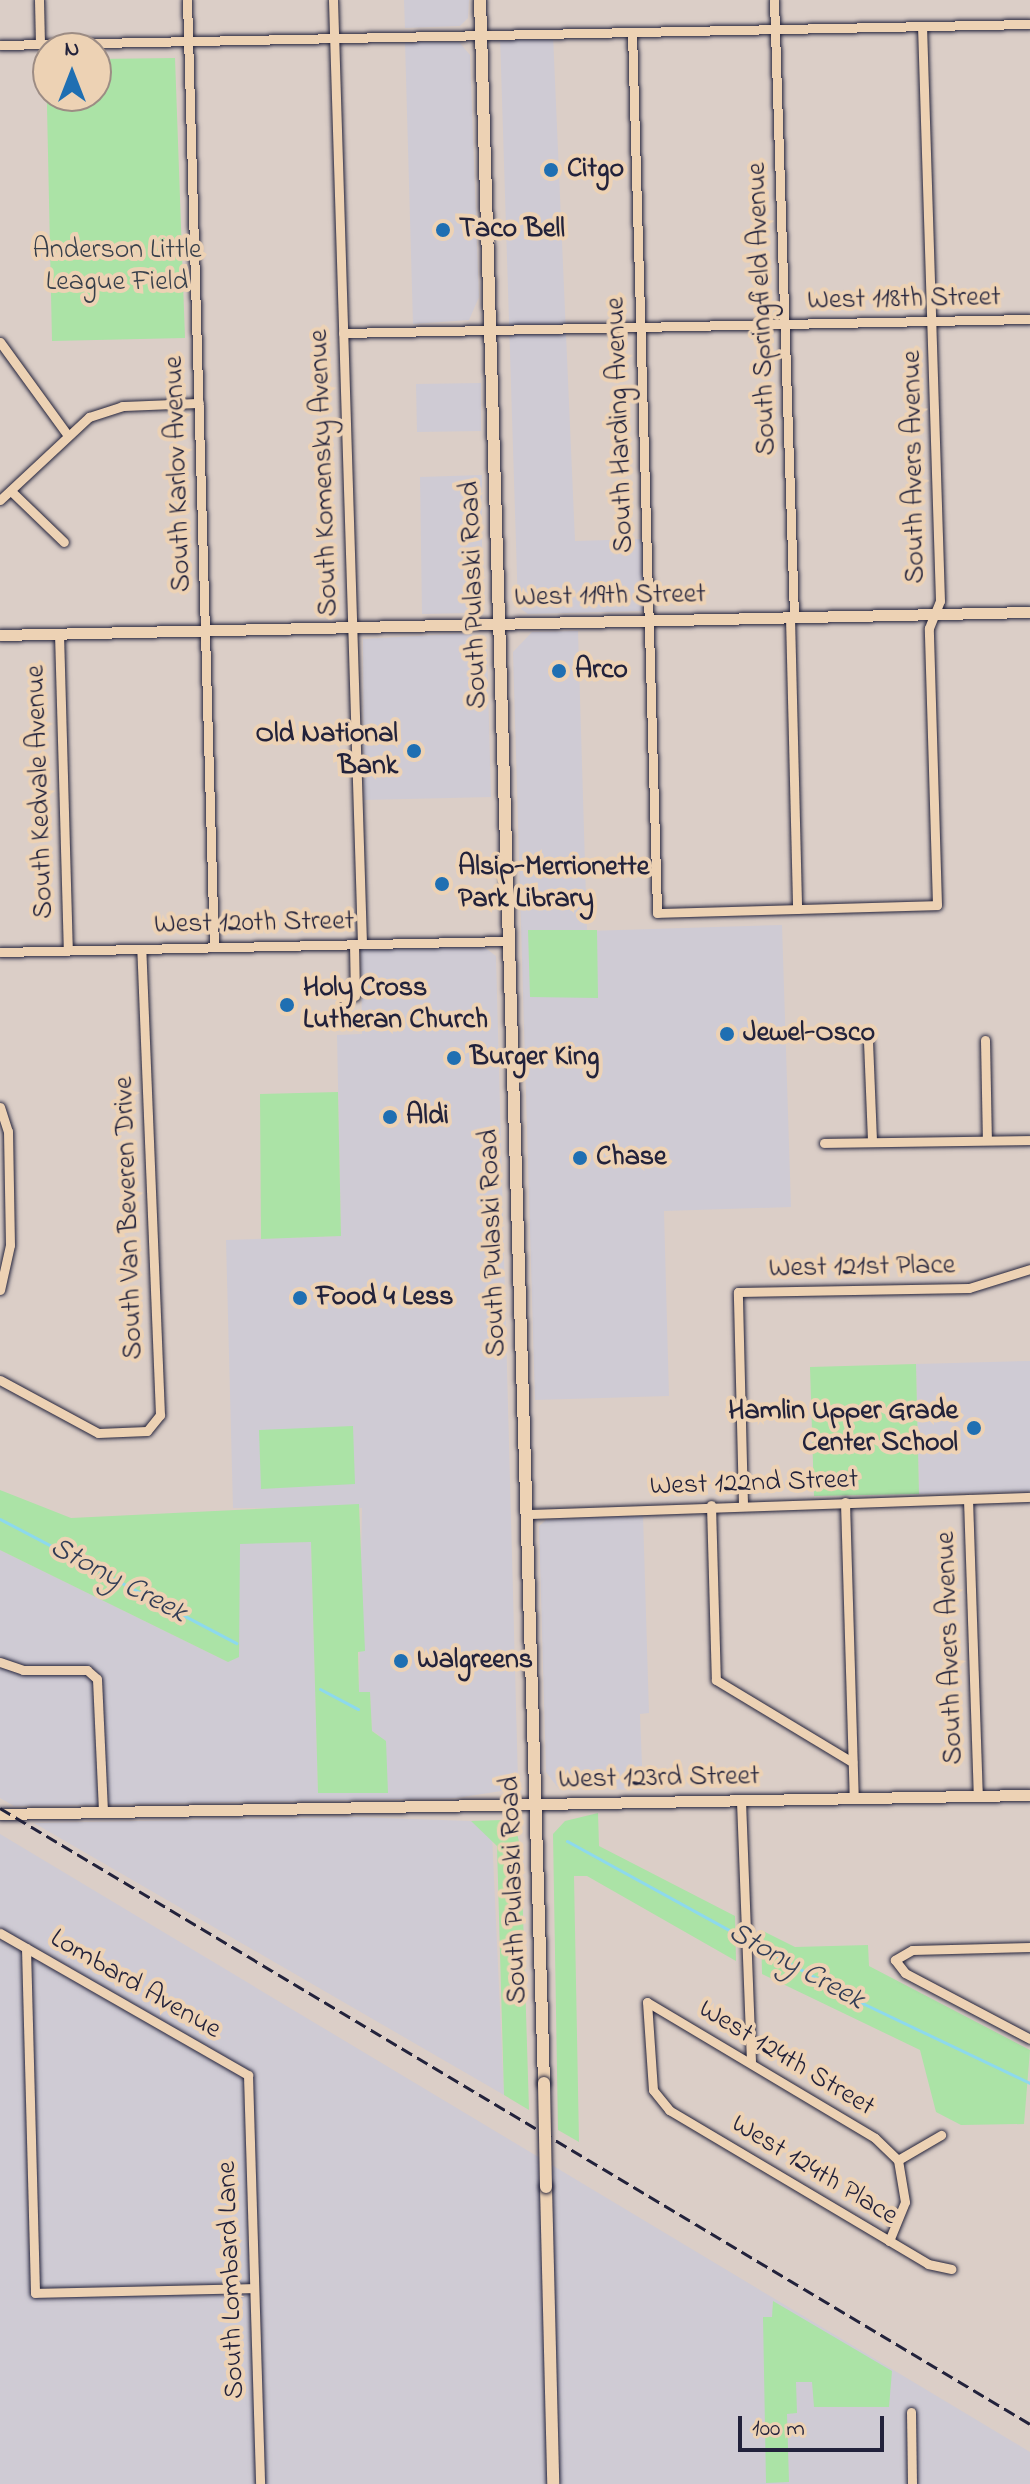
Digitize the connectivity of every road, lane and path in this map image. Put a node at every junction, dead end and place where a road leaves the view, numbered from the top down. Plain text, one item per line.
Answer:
1 (39, 0) edge
2 (187, 0) edge
3 (333, 0) edge
4 (480, 0) edge
5 (774, 0) edge
6 (1030, 24) edge
7 (922, 26) junction
8 (774, 29) junction
9 (40, 32) edge
10 (632, 32) junction
11 (481, 35) junction
12 (334, 38) junction
13 (188, 41) junction
14 (112, 43) edge
15 (32, 44) edge
16 (0, 45) edge
17 (1030, 319) edge
18 (933, 321) junction
19 (786, 324) junction
20 (640, 326) junction
21 (490, 330) junction
22 (343, 333) junction
23 (0, 342) edge
24 (199, 403) junction
25 (66, 433) junction
26 (12, 492) junction
27 (0, 500) edge
28 (64, 542) dead end
29 (1030, 612) edge
30 (935, 615) junction
31 (792, 617) junction
32 (649, 620) junction
33 (499, 624) junction
34 (352, 628) junction
35 (206, 630) junction
36 (59, 633) junction
37 (0, 635) edge
38 (797, 909) junction
39 (509, 941) junction
40 (358, 944) junction
41 (214, 947) junction
42 (141, 949) junction
43 (68, 950) junction
44 (0, 952) edge
45 (355, 996) dead end
46 (985, 1040) dead end
47 (868, 1041) dead end
48 (1, 1107) edge
49 (987, 1140) junction
50 (1030, 1140) edge
51 (872, 1142) junction
52 (824, 1143) dead end
53 (1030, 1269) edge
54 (0, 1290) edge
55 (0, 1380) edge
56 (1030, 1497) edge
57 (968, 1499) junction
58 (845, 1502) junction
59 (743, 1504) junction
60 (711, 1505) junction
61 (527, 1514) junction
62 (0, 1662) edge
63 (852, 1762) junction
64 (1030, 1795) edge
65 (978, 1796) junction
66 (854, 1799) junction
67 (741, 1801) junction
68 (536, 1805) junction
69 (103, 1813) junction
70 (0, 1814) edge
71 (0, 1933) edge
72 (1030, 1947) edge
73 (26, 1948) junction
74 (1030, 2039) edge
75 (751, 2063) junction
76 (248, 2075) joint
77 (660, 2100) joint
78 (941, 2135) dead end
79 (898, 2160) junction
80 (889, 2241) junction
81 (951, 2269) dead end
82 (254, 2288) junction
83 (911, 2412) dead end
84 (260, 2484) edge
85 (553, 2484) edge
86 (912, 2484) edge

1 - 9 street
2 - 13 street, South Karlov Avenue
3 - 12 street, South Komensky Avenue
4 - 11 main road, South Pulaski Road
5 - 8 street, South Springfield Avenue
6 - 7 street
7 - 8 street
7 - 18 street, South Avers Avenue
8 - 10 street
8 - 19 street, South Springfield Avenue
10 - 11 street
10 - 20 street, South Harding Avenue
11 - 12 street
11 - 21 main road, South Pulaski Road
12 - 13 street
12 - 22 street, South Komensky Avenue
13 - 14 street
13 - 24 street, South Karlov Avenue
15 - 16 street
17 - 18 street, West 118th Street
18 - 19 street, West 118th Street
18 - 30 street, South Avers Avenue
19 - 20 street, West 118th Street
19 - 31 street, South Springfield Avenue
20 - 21 street, West 118th Street
20 - 32 street, South Harding Avenue
21 - 22 street, West 118th Street
21 - 33 main road, South Pulaski Road
22 - 34 street, South Komensky Avenue
23 - 25 street
24 - 25 street
24 - 35 street, South Karlov Avenue
25 - 26 street
26 - 27 street
26 - 28 street
29 - 30 street, West 119th Street
30 - 31 street, West 119th Street
30 - 38 street, South Avers Avenue
31 - 32 street, West 119th Street
31 - 38 street, South Springfield Avenue
32 - 33 street, West 119th Street
32 - 38 street, South Harding Avenue
33 - 34 street, West 119th Street
33 - 39 main road, South Pulaski Road
34 - 35 street, West 119th Street
34 - 40 street, South Komensky Avenue
35 - 36 street, West 119th Street
35 - 41 street, South Karlov Avenue
36 - 37 street, West 119th Street
36 - 43 street, South Kedvale Avenue
39 - 40 street, West 120th Street
39 - 61 main road, South Pulaski Road
40 - 41 street, West 120th Street
40 - 45 street, South Komensky Avenue
41 - 42 street, West 120th Street
42 - 43 street, West 120th Street
42 - 55 street, South Van Beveren Drive
43 - 44 street, West 120th Street
46 - 49 street
47 - 51 street
48 - 54 street
49 - 50 street
49 - 51 street
51 - 52 street
53 - 59 street, West 121st Place
56 - 57 street, West 122nd Street
57 - 58 street, West 122nd Street
57 - 65 street, South Avers Avenue
58 - 59 street, West 122nd Street
58 - 63 street
59 - 60 street, West 122nd Street
60 - 61 street, West 122nd Street
60 - 63 street
61 - 68 main road, South Pulaski Road
62 - 69 street
63 - 66 street
64 - 65 street, West 123rd Street
65 - 66 street, West 123rd Street
66 - 67 street, West 123rd Street
67 - 68 street, West 123rd Street
67 - 75 street
68 - 69 street, West 123rd Street
68 - 85 main road, South Pulaski Road, bridge
69 - 70 street, West 123rd Street
71 - 73 street, Lombard Avenue
72 - 74 street
73 - 76 street, Lombard Avenue
73 - 82 street
75 - 77 street, West 124th Street
75 - 79 street, West 124th Street
76 - 82 street, South Lombard Lane
77 - 80 street, West 124th Place
78 - 79 street
79 - 80 street
80 - 81 street, West 124th Place
82 - 84 street, South Lombard Lane
83 - 86 street

